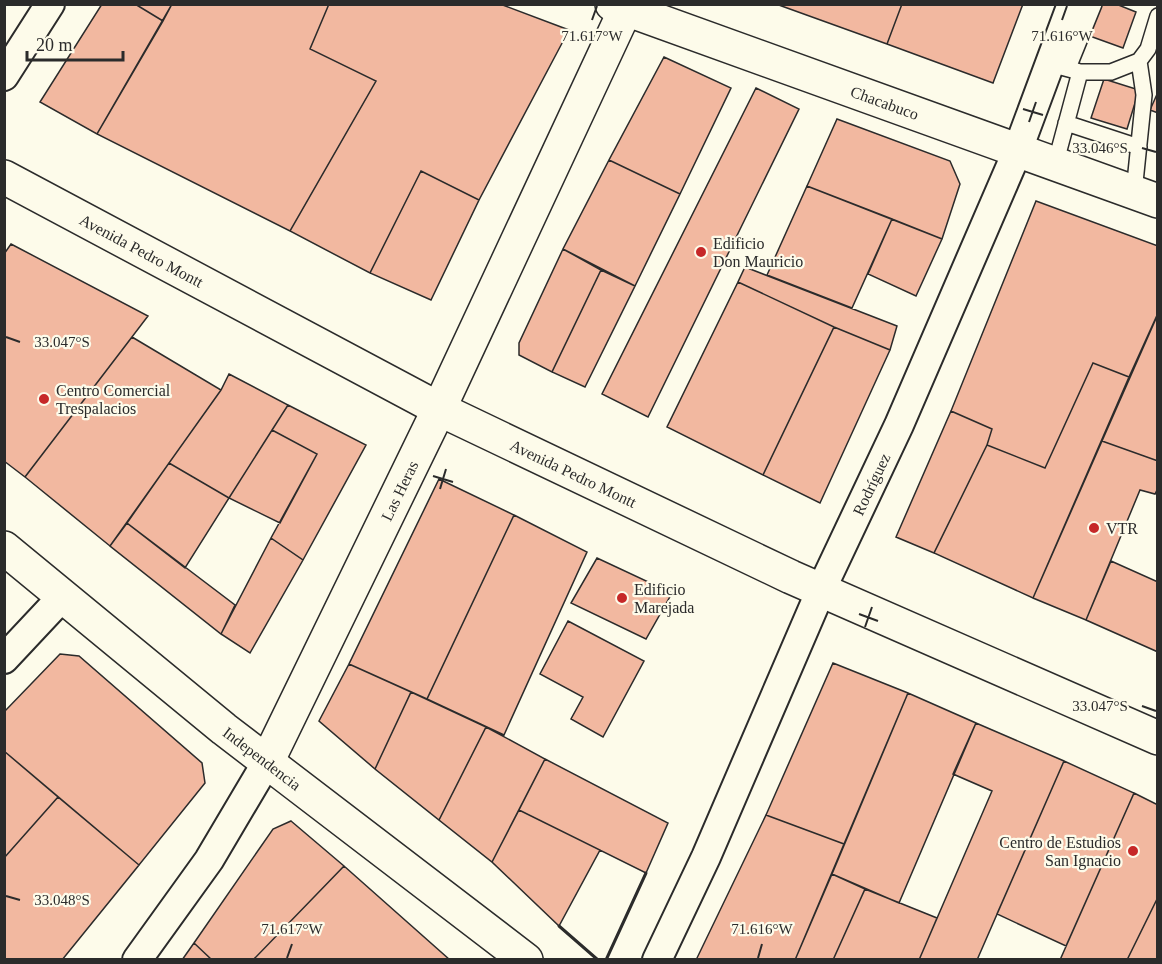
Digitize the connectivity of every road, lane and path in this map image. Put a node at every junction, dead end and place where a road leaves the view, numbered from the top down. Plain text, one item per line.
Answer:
1 (50, 4) edge
2 (1072, 4) edge
3 (1094, 4) edge
4 (622, 6) edge
5 (1158, 16) edge
6 (1139, 61) junction
7 (1066, 68) junction
8 (4, 76) edge
9 (1066, 123) junction
10 (1139, 147) junction
11 (1017, 152) junction
12 (1055, 165) junction
13 (4, 177) edge
14 (1146, 196) edge
15 (439, 408) junction
16 (4, 548) edge
17 (821, 590) junction
18 (63, 596) junction
19 (4, 659) edge
20 (1158, 738) edge
21 (267, 762) junction
22 (137, 960) edge
23 (526, 960) edge
24 (657, 960) edge

1 - 8 street
2 - 7 street, Rodríguez
3 - 7 lane
4 - 11 main road, Chacabuco
4 - 15 main road, Las Heras
5 - 6 lane
6 - 7 lane
6 - 10 lane
7 - 9 lane
7 - 11 street, Rodríguez
9 - 10 lane
9 - 12 lane
10 - 14 lane
11 - 12 main road, Chacabuco
11 - 17 street, Rodríguez
12 - 14 main road, Chacabuco
13 - 15 main road, Avenida Pedro Montt
15 - 17 main road, Avenida Pedro Montt
15 - 21 main road, Las Heras
16 - 18 main road, Independencia
17 - 20 main road, Avenida Pedro Montt
17 - 24 street, Rodríguez
18 - 19 street
18 - 21 main road, Independencia
21 - 22 street, Las Heras
21 - 23 main road, Independencia

